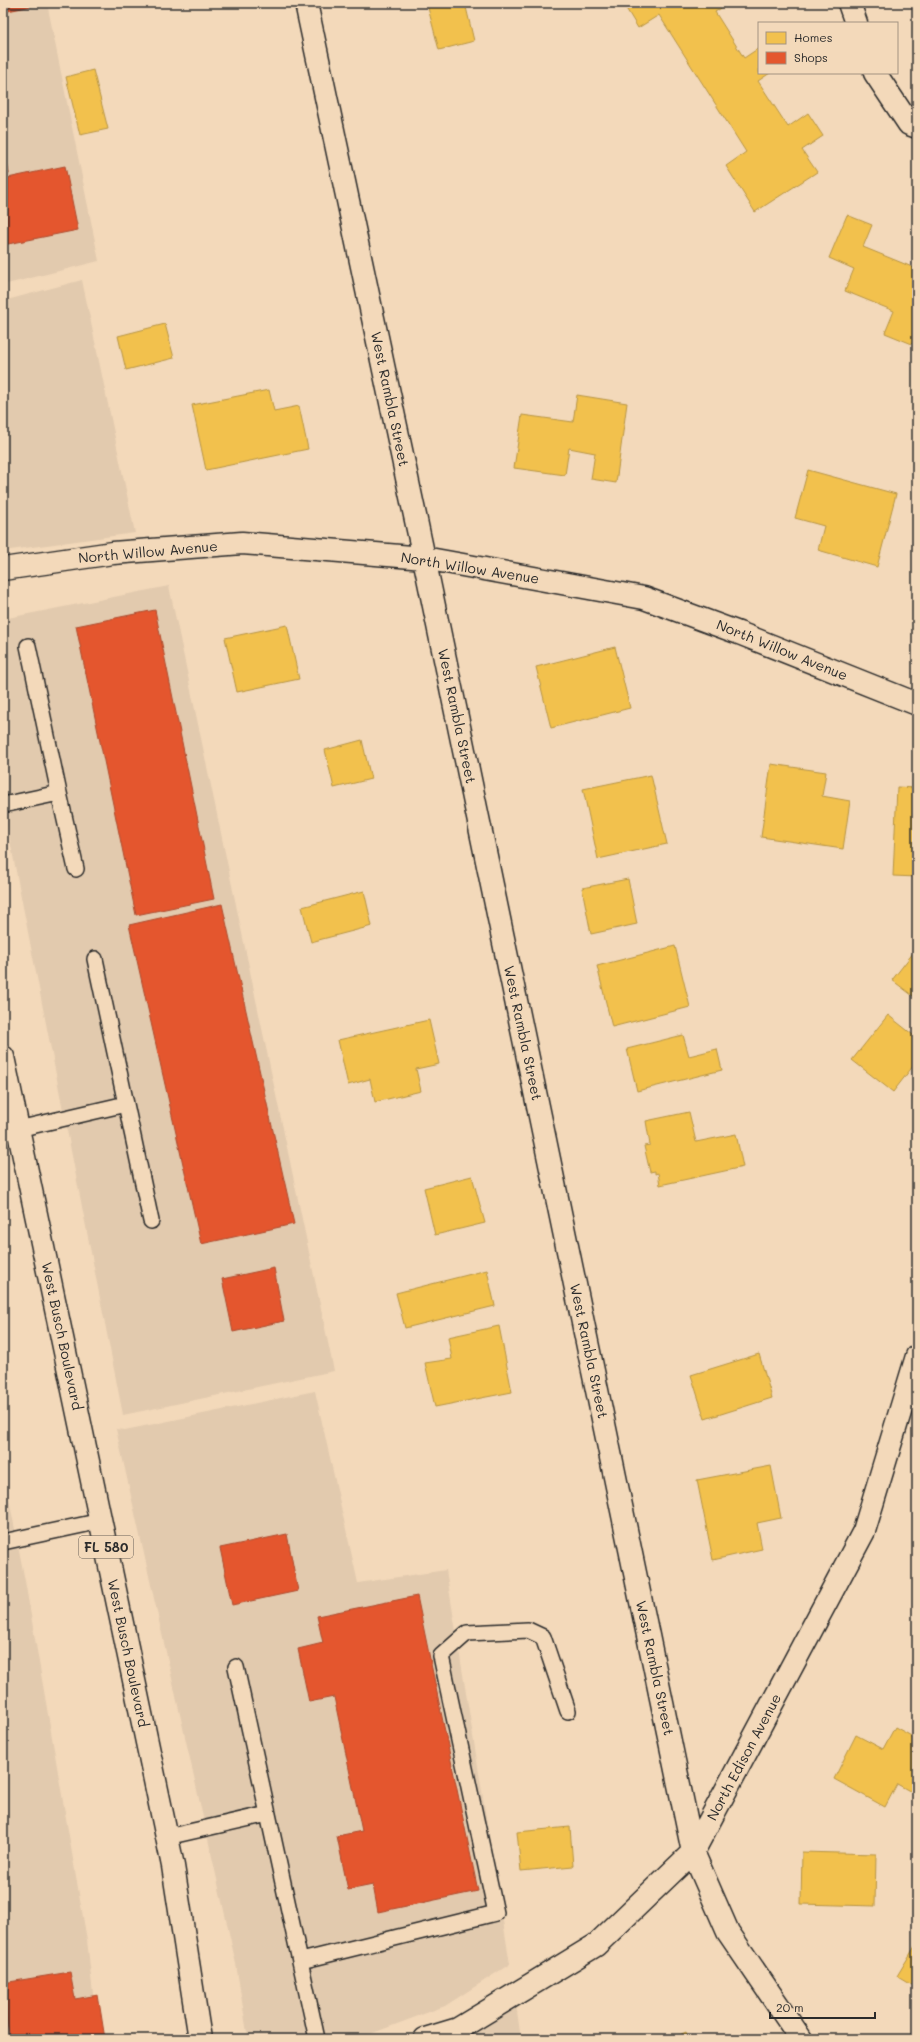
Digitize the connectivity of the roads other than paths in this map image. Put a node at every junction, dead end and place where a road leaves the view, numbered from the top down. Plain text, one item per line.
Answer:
1 (306, 3) edge
2 (848, 3) edge
3 (856, 22) edge
4 (877, 74) edge
5 (917, 127) edge
6 (424, 558) junction
7 (3, 569) edge
8 (28, 646) dead end
9 (917, 704) edge
10 (59, 793) junction
11 (3, 805) edge
12 (76, 869) dead end
13 (95, 959) dead end
14 (3, 1057) edge
15 (7, 1091) edge
16 (126, 1104) junction
17 (18, 1129) junction
18 (152, 1220) dead end
19 (917, 1356) edge
20 (100, 1521) junction
21 (3, 1542) edge
22 (236, 1667) dead end
23 (568, 1711) dead end
24 (268, 1814) junction
25 (167, 1837) junction
26 (693, 1852) junction
27 (301, 1961) junction
28 (200, 2039) edge
29 (317, 2039) edge
30 (425, 2039) edge
31 (801, 2039) edge

1 - 6 street, West Rambla Street
2 - 3 street
4 - 5 street
6 - 7 street, North Willow Avenue
6 - 9 street, North Willow Avenue
6 - 26 street, West Rambla Street
8 - 10 lane
10 - 11 lane
10 - 12 lane
13 - 16 lane
14 - 15 street, West Busch Boulevard / FL 580
15 - 17 street, West Busch Boulevard / FL 580
16 - 17 lane
16 - 18 lane
17 - 20 street, West Busch Boulevard / FL 580
19 - 26 street, North Edison Avenue
20 - 21 lane
20 - 25 street, West Busch Boulevard / FL 580
22 - 24 lane
23 - 27 lane
24 - 25 lane
24 - 27 lane
25 - 28 street, West Busch Boulevard / FL 580
26 - 30 street, North Edison Avenue
26 - 31 street, West Rambla Street
27 - 29 lane

